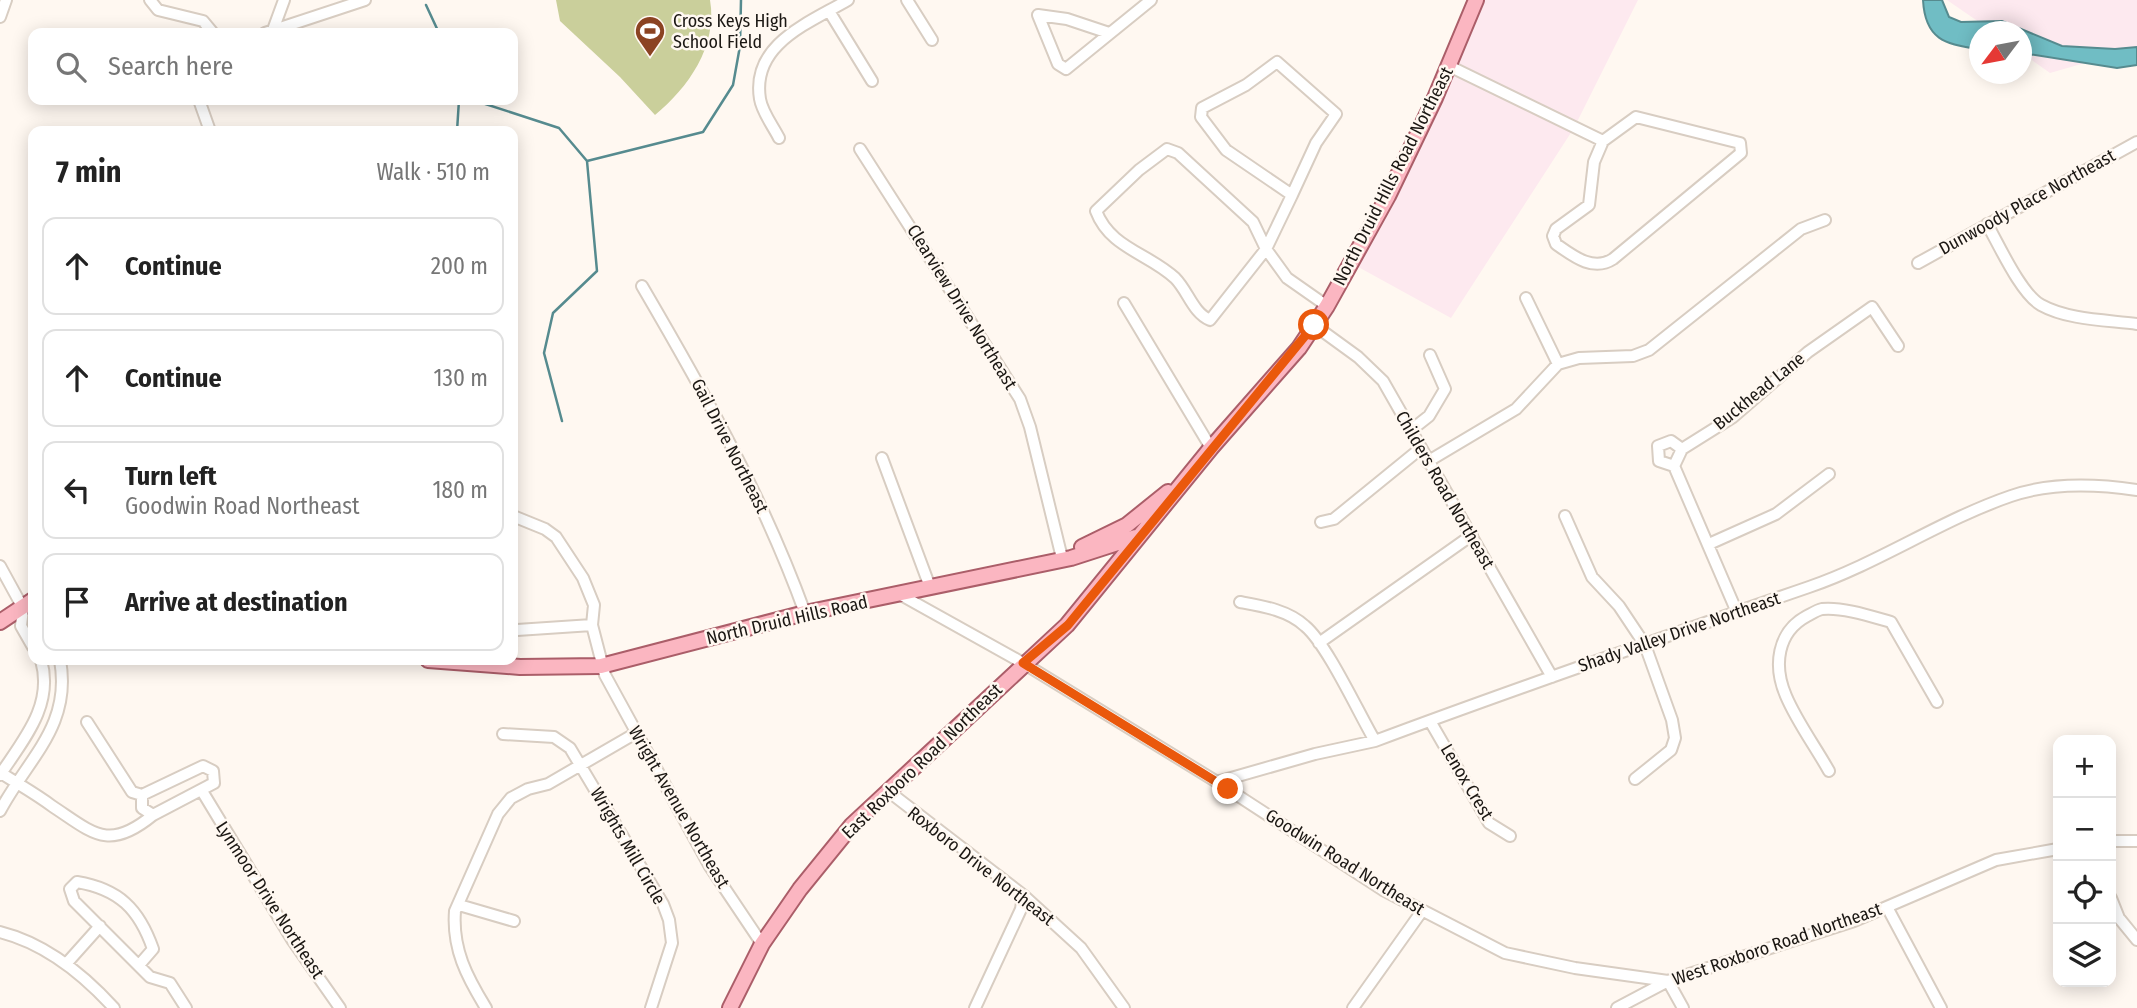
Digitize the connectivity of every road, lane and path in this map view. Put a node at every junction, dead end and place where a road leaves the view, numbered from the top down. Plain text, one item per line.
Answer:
1 (6, 0) edge
2 (150, 0) edge
3 (284, 0) edge
4 (365, 0) edge
5 (848, 0) edge
6 (907, 0) edge
7 (1151, 0) edge
8 (1476, 0) edge
9 (829, 11) junction
10 (0, 17) edge
11 (209, 28) edge
12 (271, 28) edge
13 (281, 28) edge
14 (1109, 33) junction
15 (932, 40) dead end
16 (1449, 66) junction
17 (872, 81) dead end
18 (201, 105) edge
19 (208, 126) edge
20 (779, 138) dead end
21 (1602, 141) junction
22 (2137, 142) edge
23 (860, 149) dead end
24 (1292, 195) junction
25 (1825, 220) dead end
26 (1987, 224) junction
27 (1266, 249) junction
28 (1918, 263) dead end
29 (642, 286) dead end
30 (1527, 298) dead end
31 (1124, 303) dead end
32 (1327, 306) junction
33 (2137, 324) edge
34 (1314, 325) junction
35 (1898, 346) dead end
36 (1430, 355) dead end
37 (1558, 363) junction
38 (1410, 431) junction
39 (1211, 448) junction
40 (1420, 449) junction
41 (1682, 449) junction
42 (883, 458) dead end
43 (1427, 462) junction
44 (1674, 466) junction
45 (1191, 474) junction
46 (1829, 474) dead end
47 (2137, 490) edge
48 (1565, 516) dead end
49 (518, 518) edge
50 (1321, 522) dead end
51 (1141, 535) junction
52 (1472, 535) junction
53 (1709, 544) junction
54 (1062, 558) junction
55 (0, 566) edge
56 (930, 587) junction
57 (1810, 587) junction
58 (901, 595) junction
59 (1240, 602) dead end
60 (28, 605) edge
61 (28, 609) edge
62 (1821, 609) junction
63 (1736, 610) junction
64 (28, 612) edge
65 (805, 613) junction
66 (0, 622) edge
67 (593, 625) junction
68 (518, 630) edge
69 (28, 638) edge
70 (1319, 643) junction
71 (1645, 645) junction
72 (1023, 663) junction
73 (42, 665) edge
74 (61, 665) edge
75 (494, 665) edge
76 (601, 666) junction
77 (1552, 677) junction
78 (1937, 702) dead end
79 (1430, 721) junction
80 (87, 722) dead end
81 (636, 733) junction
82 (502, 734) dead end
83 (1375, 741) junction
84 (582, 765) junction
85 (1829, 771) dead end
86 (1, 774) edge
87 (1635, 779) dead end
88 (1217, 782) junction
89 (17, 783) junction
90 (202, 791) junction
91 (888, 791) junction
92 (142, 795) junction
93 (0, 811) edge
94 (153, 815) junction
95 (1510, 836) dead end
96 (2116, 841) edge
97 (2137, 841) edge
98 (2053, 850) edge
99 (1023, 895) junction
100 (1887, 907) junction
101 (453, 909) junction
102 (2116, 910) edge
103 (1422, 911) junction
104 (514, 921) dead end
105 (100, 926) junction
106 (0, 932) edge
107 (2137, 940) edge
108 (762, 944) junction
109 (66, 964) junction
110 (140, 964) junction
111 (1668, 981) junction
112 (114, 1008) edge
113 (186, 1008) edge
114 (340, 1008) edge
115 (486, 1008) edge
116 (651, 1008) edge
117 (730, 1008) edge
118 (975, 1008) edge
119 (1125, 1008) edge
120 (1353, 1008) edge
121 (1617, 1008) edge
122 (1682, 1008) edge
123 (1941, 1008) edge

1 - 10 street
2 - 11 street
3 - 12 street
4 - 13 street
5 - 9 street
6 - 15 street
7 - 14 street
8 - 16 main road, North Druid Hills Road Northeast
9 - 17 street
9 - 20 street
14 - 14 street
16 - 21 street
16 - 32 main road, North Druid Hills Road Northeast
18 - 19 street
21 - 21 street
22 - 26 street, Dunwoody Place Northeast
23 - 54 street, Clearview Drive Northeast
24 - 24 street
24 - 27 street
25 - 37 street
26 - 28 street, Dunwoody Place Northeast
26 - 33 street
27 - 27 street
27 - 32 street
29 - 65 street, Gail Drive Northeast
30 - 37 street
31 - 39 street
32 - 34 main road, North Druid Hills Road Northeast
34 - 38 street, Childers Road Northeast
34 - 39 main road, North Druid Hills Road Northeast
35 - 41 street, Buckhead Lane
36 - 38 street
37 - 43 street
38 - 40 street, Childers Road Northeast
39 - 45 main road, North Druid Hills Road Northeast
40 - 43 street, Childers Road Northeast
40 - 50 street
41 - 44 street
41 - 44 street
42 - 56 street
43 - 52 street, Childers Road Northeast
44 - 53 street
45 - 51 main road, North Druid Hills Road Northeast
45 - 54 main road, North Druid Hills Road Northeast
46 - 53 street
47 - 57 street, Shady Valley Drive Northeast
48 - 71 street
49 - 67 street, Wright Avenue Northeast
51 - 54 main road, North Druid Hills Road
51 - 72 main road, East Roxboro Road Northeast
52 - 70 street
52 - 77 street, Childers Road Northeast
53 - 63 street
54 - 56 main road, North Druid Hills Road
55 - 60 street
56 - 58 main road, North Druid Hills Road
57 - 62 street
57 - 63 street, Shady Valley Drive Northeast
58 - 65 main road, North Druid Hills Road
58 - 72 street, Goodwin Road Northeast
59 - 70 street
61 - 66 main road
62 - 78 street
62 - 85 street
63 - 71 street, Shady Valley Drive Northeast
64 - 69 street
65 - 76 main road, North Druid Hills Road
67 - 68 street
67 - 76 street, Wright Avenue Northeast
70 - 83 street
71 - 77 street, Shady Valley Drive Northeast
71 - 87 street
72 - 88 street, Goodwin Road Northeast
72 - 91 main road, East Roxboro Road Northeast
73 - 86 street
74 - 89 street
75 - 76 main road, North Druid Hills Road
76 - 81 street, Wright Avenue Northeast
77 - 79 street, Shady Valley Drive Northeast
79 - 83 street, Shady Valley Drive Northeast
79 - 95 street, Lenox Crest
80 - 92 street
81 - 84 street
81 - 108 street, Wright Avenue Northeast
82 - 84 street, Wrights Mill Circle
83 - 88 street, Shady Valley Drive Northeast
84 - 101 street
84 - 116 street, Wrights Mill Circle
86 - 89 street
88 - 103 street, Goodwin Road Northeast
89 - 93 street
89 - 94 street
90 - 92 street
90 - 94 street
90 - 114 street, Lynmoor Drive Northeast
91 - 99 street, Roxboro Drive Northeast
91 - 108 main road, East Roxboro Road Northeast
92 - 94 street
96 - 97 street
98 - 100 street, West Roxboro Road Northeast
99 - 118 street
99 - 119 street, Roxboro Drive Northeast
100 - 111 street, West Roxboro Road Northeast
100 - 123 street
101 - 104 street
101 - 115 street
102 - 107 street
103 - 111 street, Goodwin Road Northeast
103 - 120 street
105 - 109 street
105 - 110 street
105 - 110 street
106 - 109 street
108 - 117 main road, East Roxboro Road Northeast
109 - 112 street
110 - 113 street
111 - 121 street, West Roxboro Road Northeast
111 - 122 street

